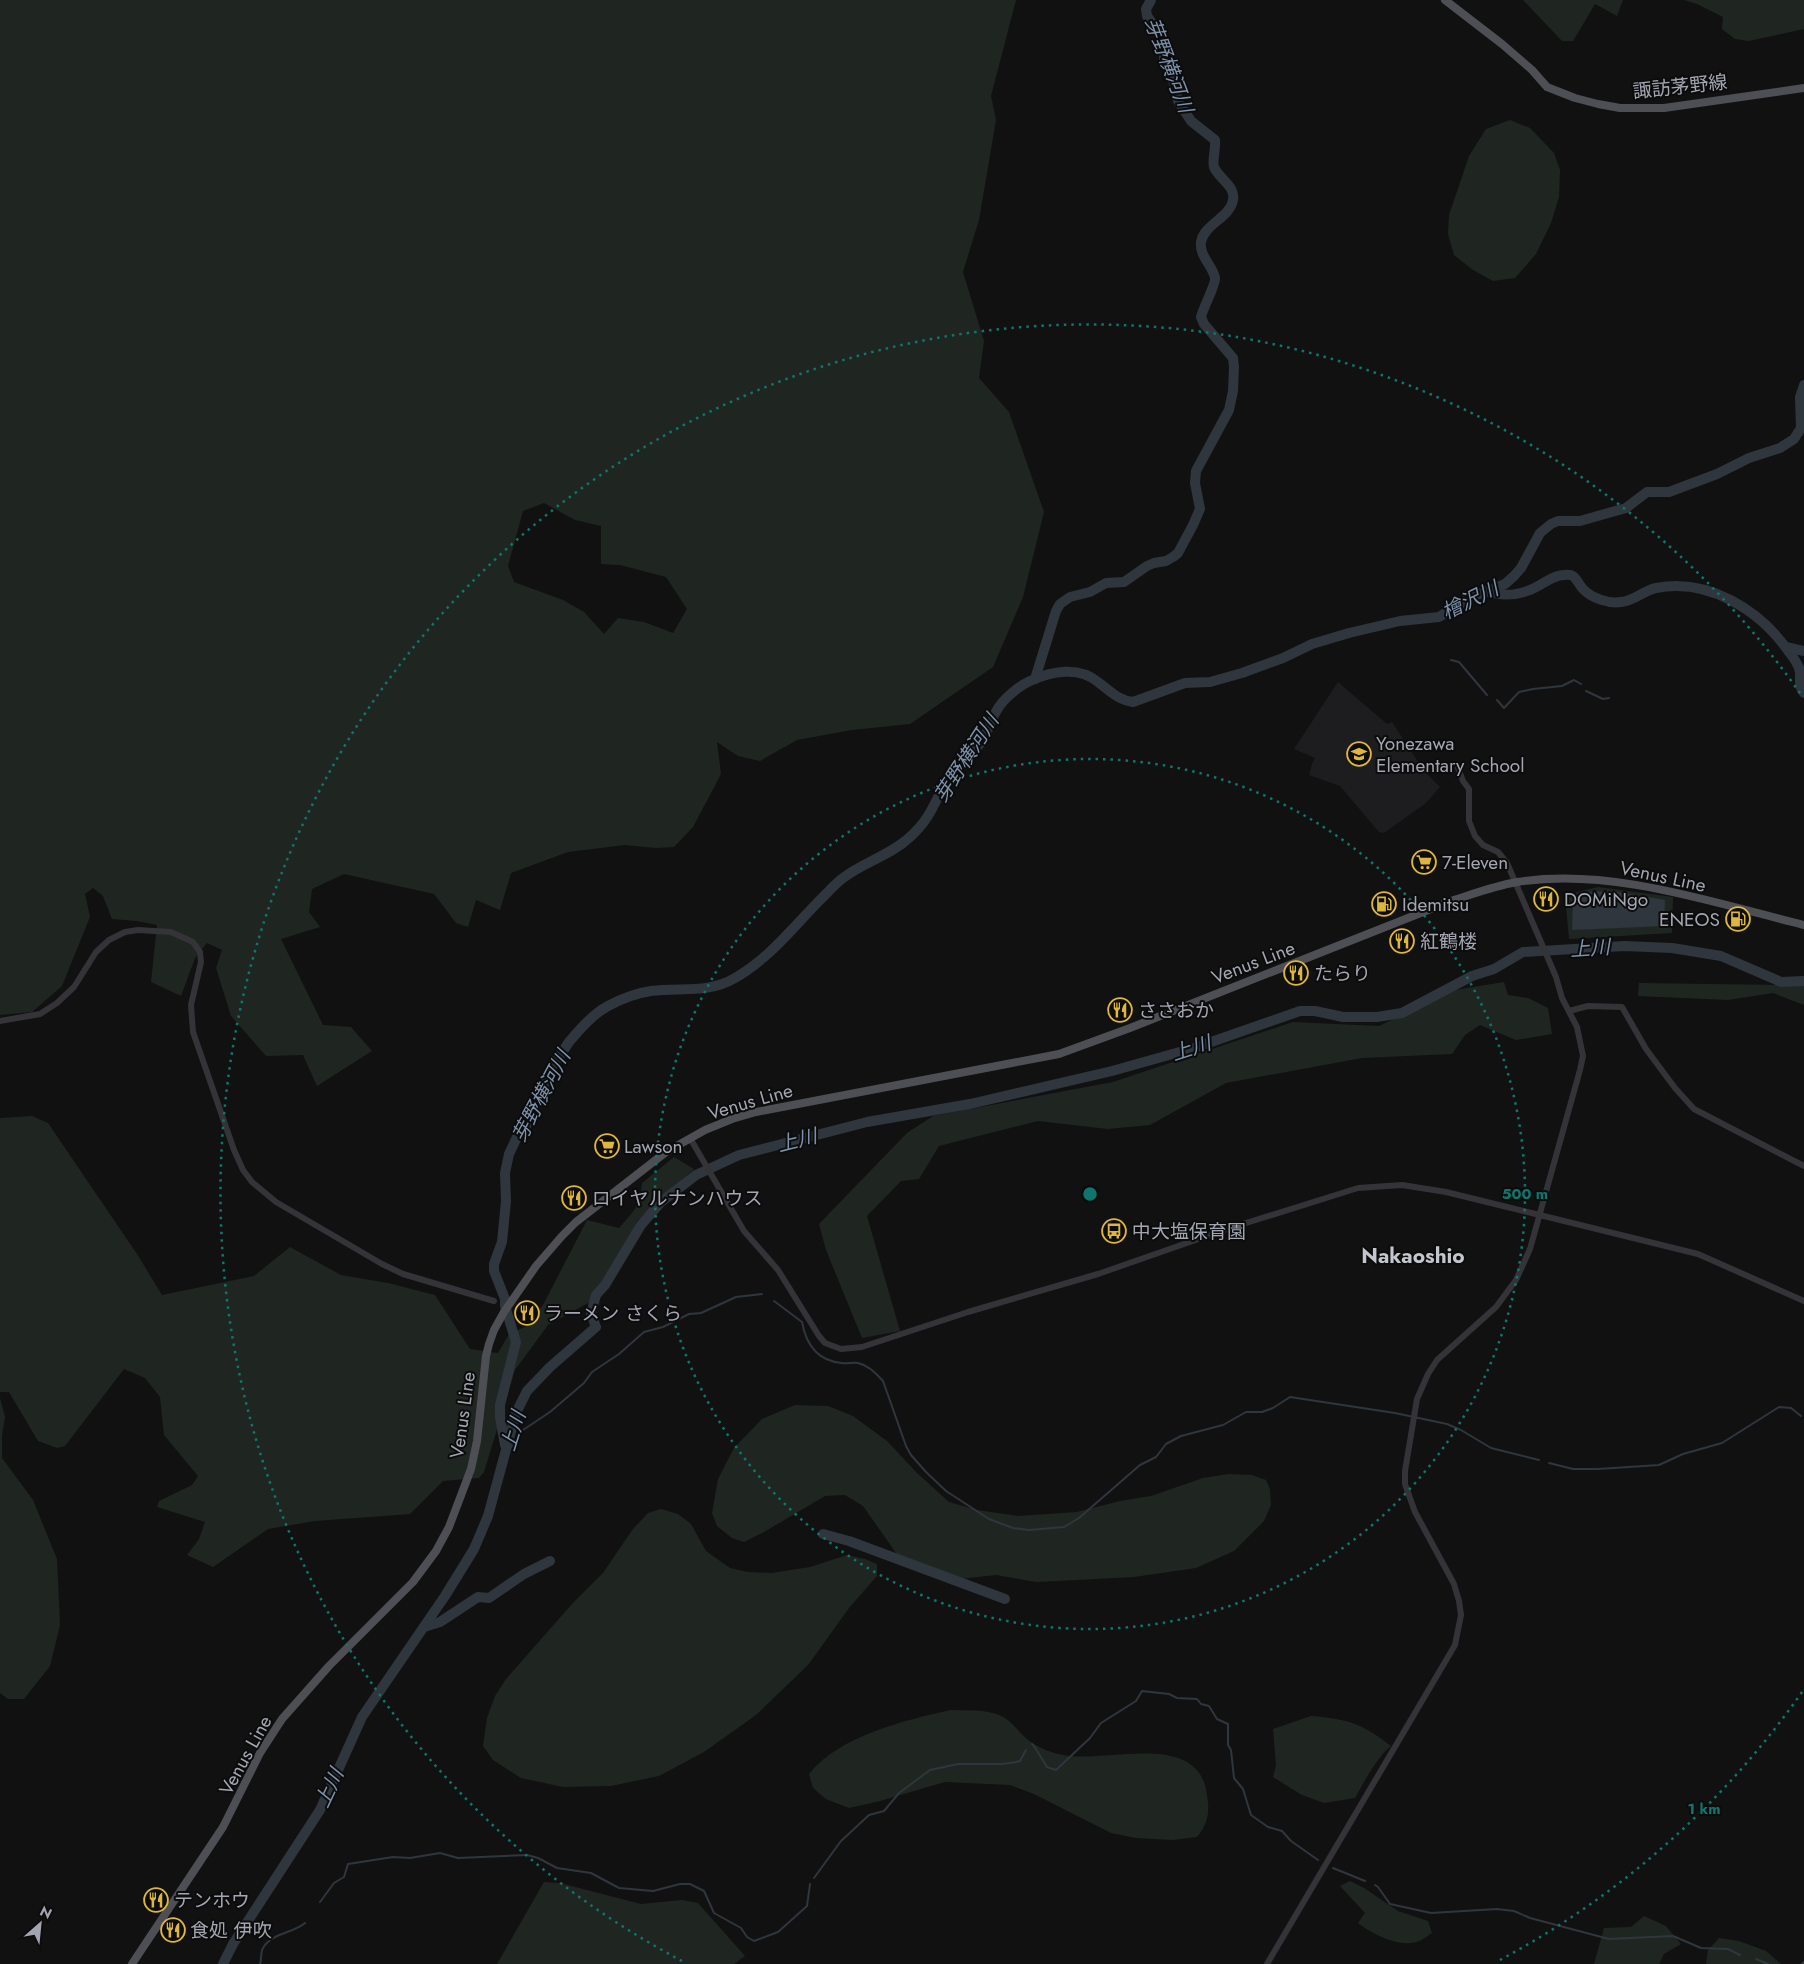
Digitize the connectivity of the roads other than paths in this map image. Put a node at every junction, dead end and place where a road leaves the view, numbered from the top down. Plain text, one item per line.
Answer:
1 (1445, 0) edge
2 (1804, 88) edge
3 (1458, 768) dead end
4 (1516, 882) junction
5 (1804, 925) edge
6 (1569, 1011) junction
7 (0, 1020) edge
8 (692, 1142) junction
9 (1804, 1166) edge
10 (1539, 1216) junction
11 (1804, 1301) edge
12 (494, 1302) dead end
13 (132, 1964) edge
14 (1266, 1964) edge

1 - 2 main road, 諏訪茅野線
3 - 4 street
4 - 5 main road, Venus Line
4 - 6 street
4 - 8 main road, Venus Line
6 - 9 street
6 - 10 street
7 - 12 street
8 - 10 street
8 - 13 main road, Venus Line
10 - 11 street
10 - 14 street

